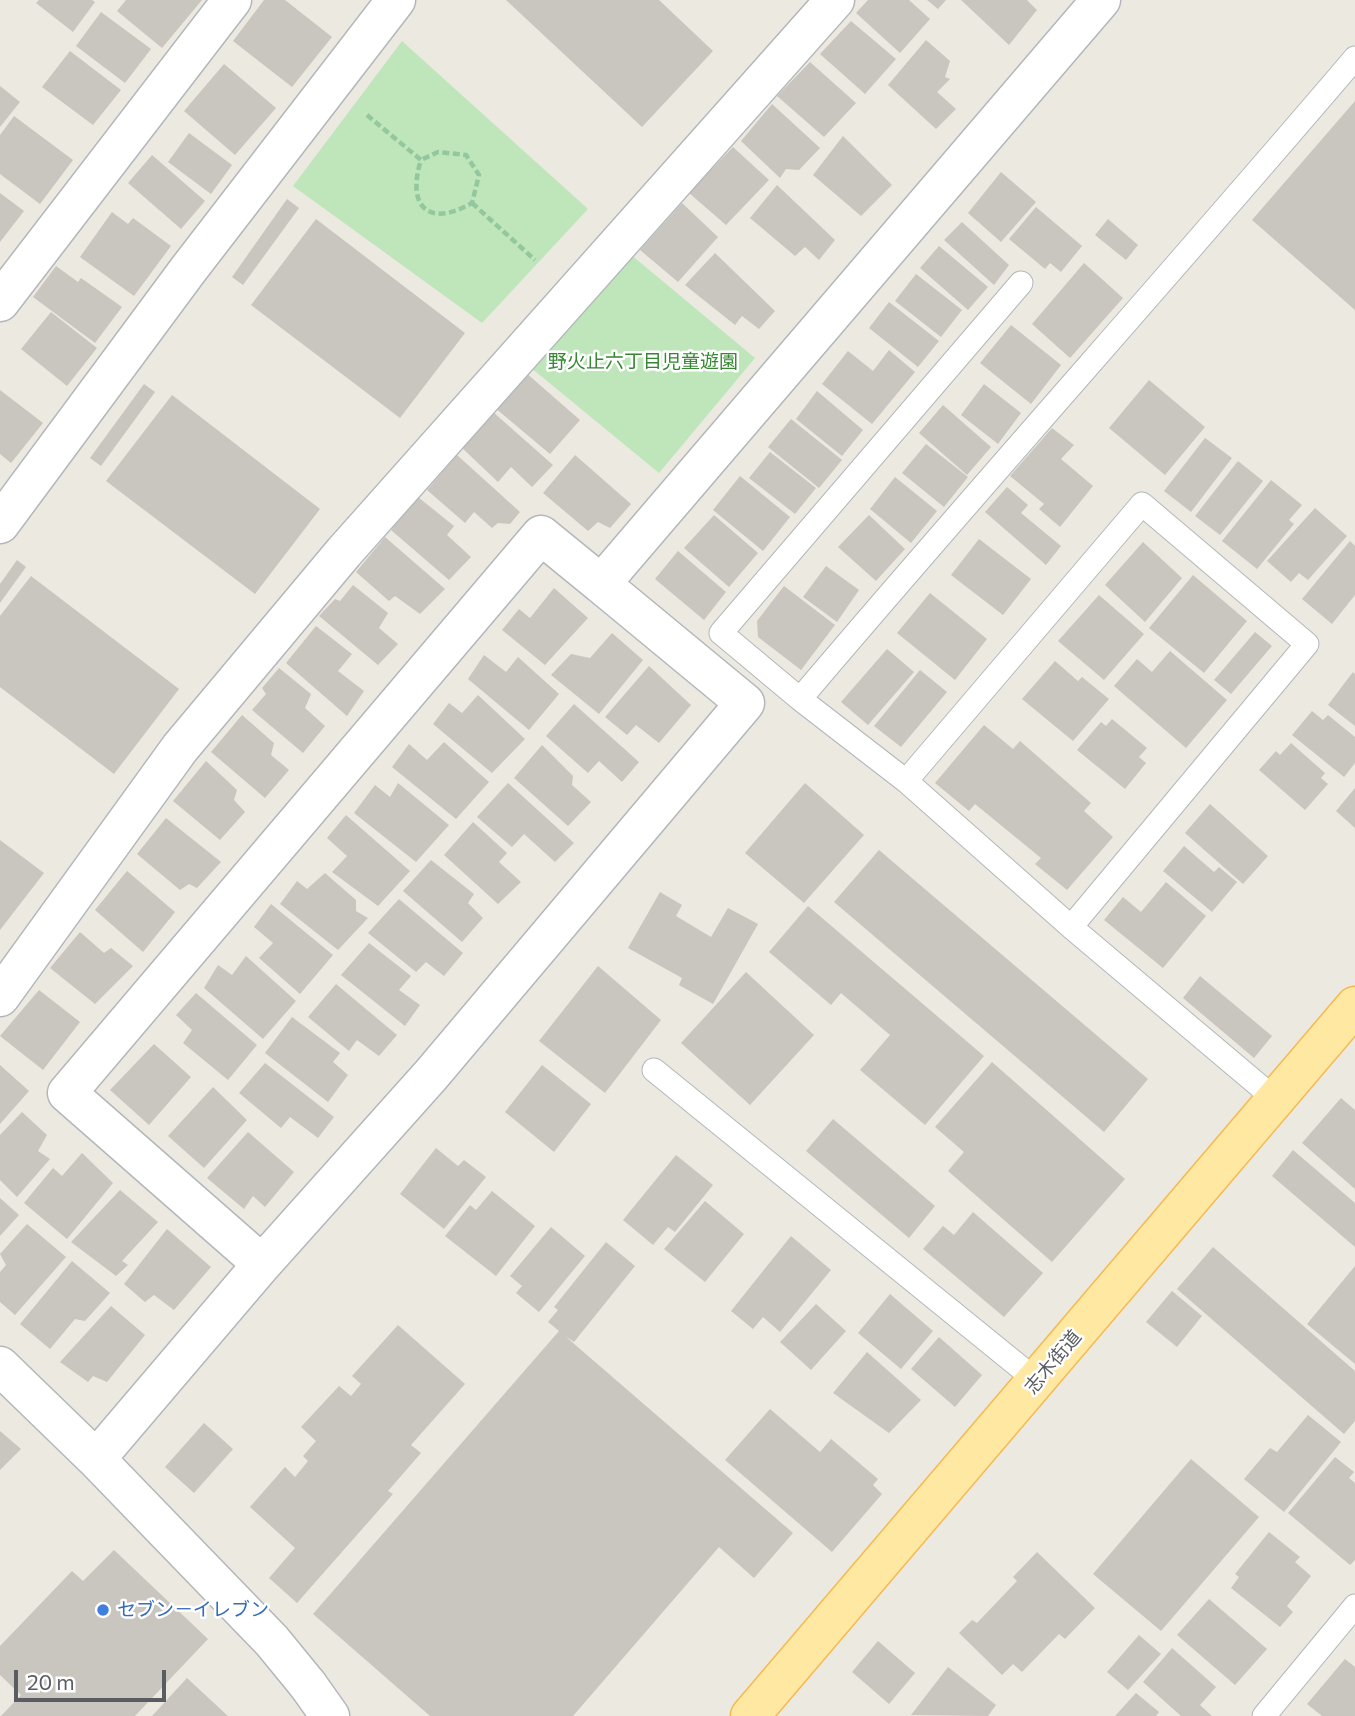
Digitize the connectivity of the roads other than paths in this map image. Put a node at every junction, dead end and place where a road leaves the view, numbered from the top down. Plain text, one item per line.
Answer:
1 (232, 0) edge
2 (396, 0) edge
3 (835, 0) edge
4 (1101, 0) edge
5 (1355, 58) edge
6 (1021, 283) dead end
7 (0, 302) edge
8 (0, 524) edge
9 (601, 584) junction
10 (800, 699) junction
11 (906, 781) junction
12 (1071, 927) junction
13 (0, 997) edge
14 (1355, 1006) edge
15 (654, 1070) dead end
16 (1275, 1099) junction
17 (262, 1264) junction
18 (0, 1366) edge
19 (1037, 1381) junction
20 (96, 1459) junction
21 (1355, 1606) edge
22 (330, 1716) edge
23 (750, 1716) edge
24 (1264, 1716) edge

1 - 7 street
2 - 8 street
3 - 13 street
4 - 9 street
5 - 10 lane
6 - 10 lane
9 - 17 street
9 - 17 street
10 - 11 lane
11 - 12 lane
11 - 12 lane
12 - 16 lane
14 - 16 main road, 志木街道
15 - 19 lane
16 - 19 main road, 志木街道
17 - 20 street
18 - 20 street
19 - 23 main road, 志木街道
20 - 22 street
21 - 24 lane

